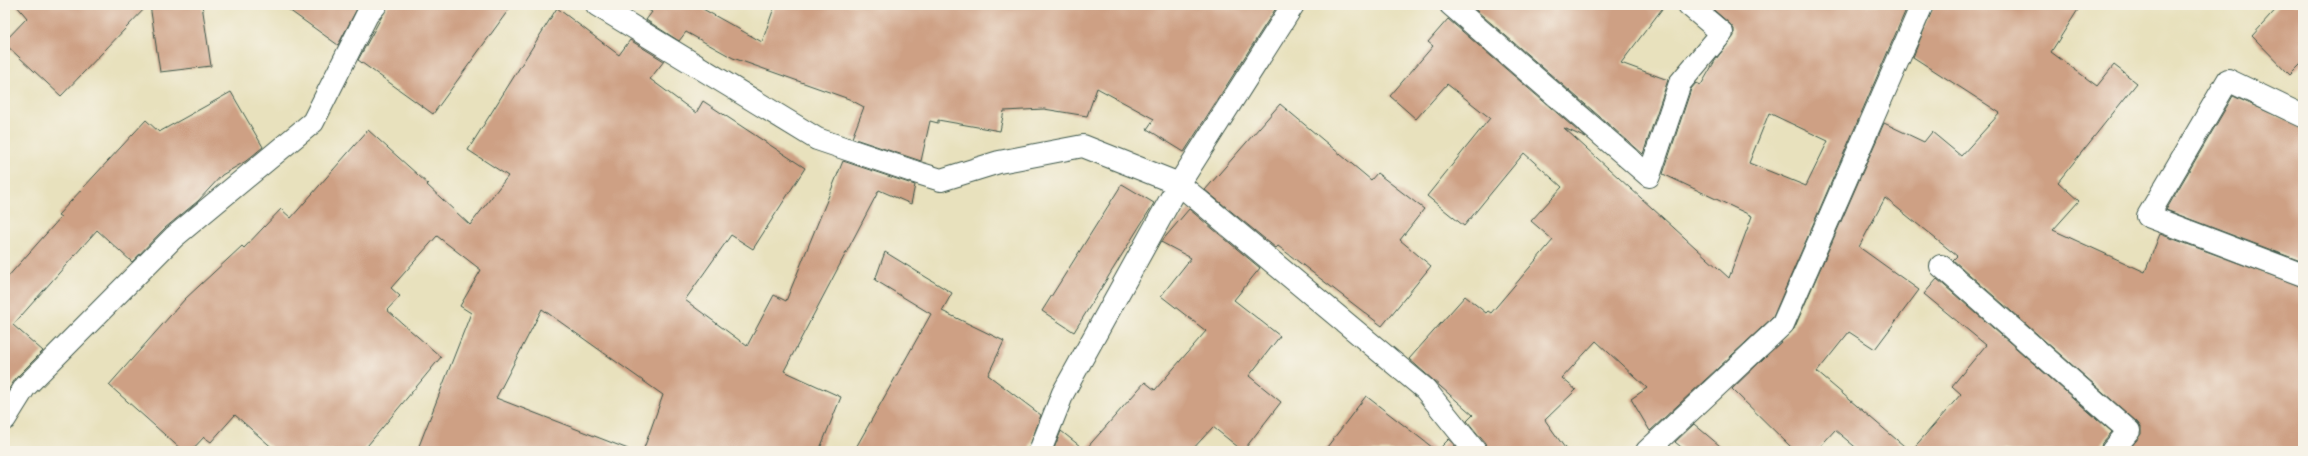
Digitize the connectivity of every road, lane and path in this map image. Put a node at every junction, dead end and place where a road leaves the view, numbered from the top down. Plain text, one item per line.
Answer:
1 (376, 5) edge
2 (597, 5) edge
3 (1293, 5) edge
4 (1451, 5) edge
5 (1688, 5) edge
6 (1922, 5) edge
7 (2303, 116) edge
8 (1179, 184) junction
9 (1941, 266) dead end
10 (2303, 275) edge
11 (5, 419) edge
12 (1040, 451) edge
13 (1475, 451) edge
14 (1647, 451) edge
15 (2112, 451) edge

1 - 11 street
2 - 8 street
3 - 8 street
4 - 5 street
6 - 14 street
7 - 10 street
8 - 12 street
8 - 13 street
9 - 15 street

